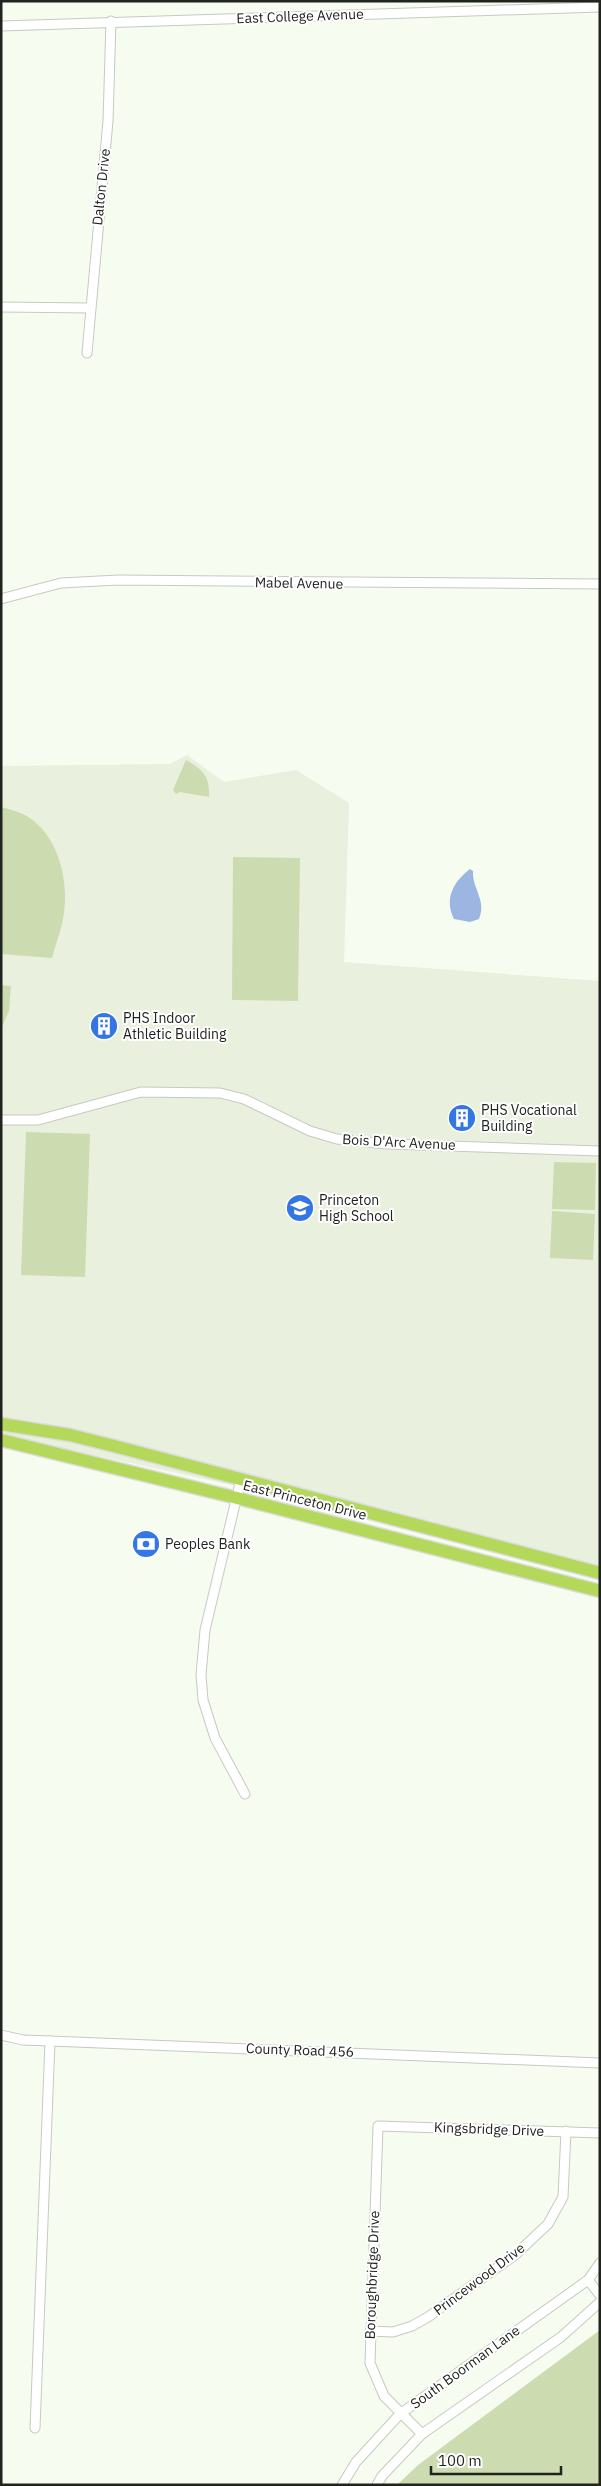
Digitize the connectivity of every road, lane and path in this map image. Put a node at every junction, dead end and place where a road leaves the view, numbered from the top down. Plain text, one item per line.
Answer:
1 (600, 7) edge
2 (111, 21) junction
3 (1, 26) edge
4 (1, 307) edge
5 (90, 308) junction
6 (87, 353) dead end
7 (600, 584) edge
8 (1, 599) edge
9 (1, 1120) edge
10 (600, 1152) edge
11 (1, 1424) edge
12 (70, 1436) junction
13 (1, 1440) edge
14 (66, 1457) junction
15 (241, 1479) junction
16 (237, 1498) junction
17 (600, 1572) edge
18 (600, 1592) edge
19 (245, 1794) dead end
20 (1, 2035) edge
21 (50, 2041) junction
22 (600, 2063) edge
23 (378, 2126) joint
24 (566, 2131) junction
25 (600, 2133) edge
26 (600, 2263) edge
27 (588, 2280) junction
28 (600, 2295) edge
29 (600, 2302) edge
30 (370, 2331) junction
31 (400, 2414) junction
32 (36, 2428) dead end
33 (422, 2434) junction
34 (342, 2485) edge
35 (377, 2485) edge

1 - 2 street, East College Avenue
2 - 3 street, East College Avenue
2 - 5 street, Dalton Drive
4 - 5 street
5 - 6 street, Dalton Drive
7 - 8 street, Mabel Avenue
9 - 10 street, Bois D'Arc Avenue
11 - 12 highway, East Princeton Drive
12 - 14 highway
12 - 15 highway, East Princeton Drive
13 - 14 highway, East Princeton Drive
14 - 16 highway, East Princeton Drive
15 - 16 street
15 - 17 highway, East Princeton Drive
16 - 18 highway, East Princeton Drive
16 - 19 street
20 - 21 street, County Road 456
21 - 22 street, County Road 456
21 - 32 street
23 - 24 street, Kingsbridge Drive
23 - 30 street, Boroughbridge Drive
24 - 25 street, Kingsbridge Drive
24 - 30 street, Princewood Drive
26 - 27 street, South Boorman Lane
27 - 28 street
27 - 31 street, South Boorman Lane
29 - 33 street
30 - 31 street, Boroughbridge Drive
31 - 33 street, Boroughbridge Drive
31 - 34 street, South Boorman Lane
33 - 35 street

